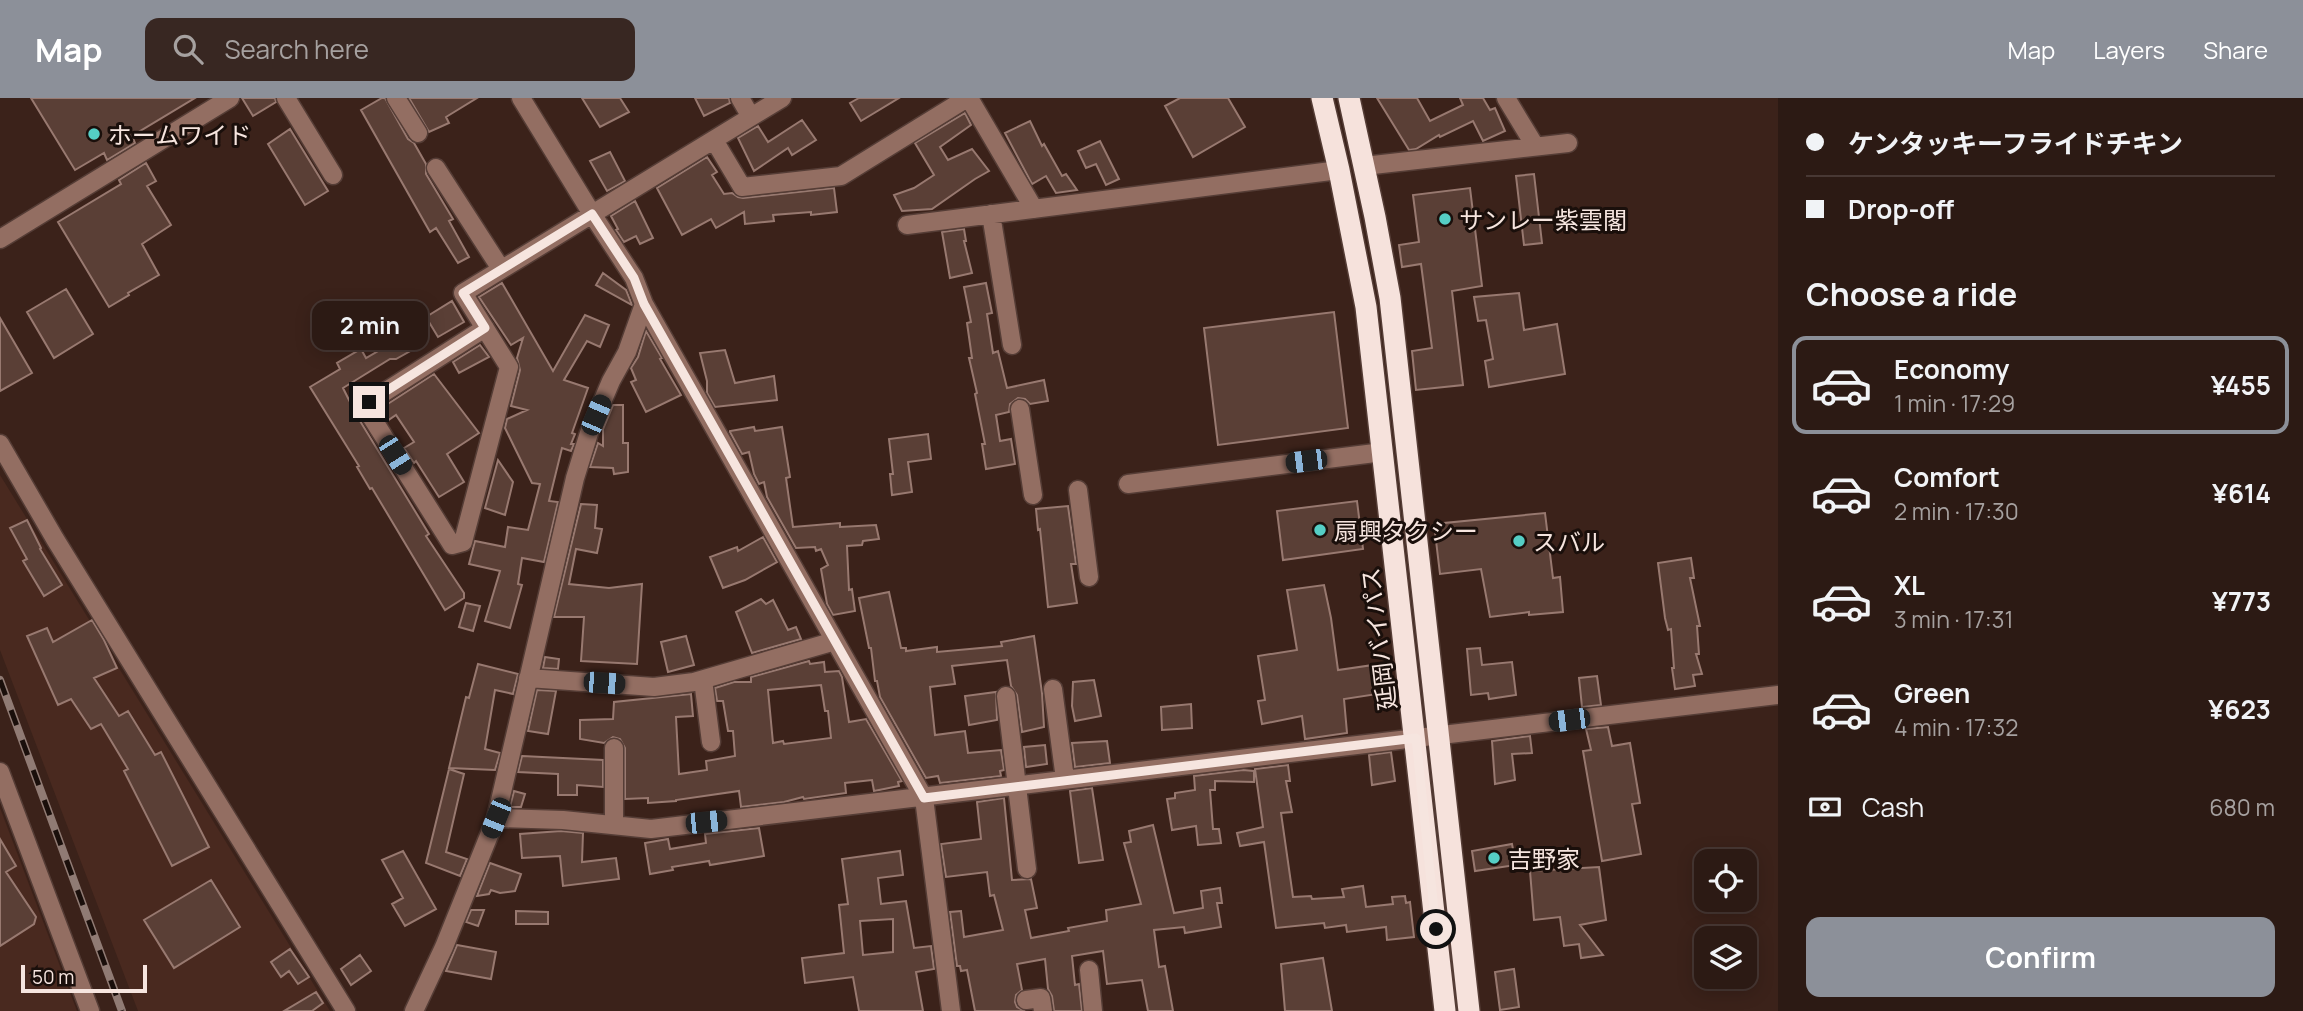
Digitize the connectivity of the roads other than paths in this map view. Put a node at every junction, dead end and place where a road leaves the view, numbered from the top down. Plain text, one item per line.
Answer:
1 (230, 98) edge
2 (286, 98) edge
3 (396, 98) edge
4 (521, 98) edge
5 (740, 98) edge
6 (782, 98) edge
7 (968, 98) edge
8 (1322, 98) edge
9 (1349, 98) edge
10 (1506, 98) edge
11 (751, 117) junction
12 (418, 133) dead end
13 (714, 139) junction
14 (1568, 142) dead end
15 (1535, 146) junction
16 (1364, 166) junction
17 (436, 168) dead end
18 (1339, 170) junction
19 (333, 175) dead end
20 (1034, 209) junction
21 (592, 214) junction
22 (991, 214) junction
23 (906, 225) dead end
24 (0, 239) edge
25 (501, 270) junction
26 (644, 304) junction
27 (485, 328) junction
28 (1012, 345) dead end
29 (1020, 409) dead end
30 (0, 444) edge
31 (1382, 452) junction
32 (1128, 484) dead end
33 (1078, 490) dead end
34 (1033, 495) dead end
35 (1089, 577) dead end
36 (835, 641) junction
37 (528, 678) junction
38 (704, 680) junction
39 (1053, 689) dead end
40 (1778, 695) edge
41 (1006, 696) dead end
42 (1438, 736) junction
43 (1416, 738) junction
44 (711, 741) dead end
45 (614, 748) dead end
46 (0, 772) edge
47 (1065, 779) junction
48 (1017, 785) junction
49 (924, 798) junction
50 (496, 818) junction
51 (614, 825) junction
52 (1027, 869) dead end
53 (1089, 970) dead end
54 (1026, 1000) dead end
55 (90, 1011) edge
56 (346, 1011) edge
57 (414, 1011) edge
58 (951, 1011) edge
59 (1043, 1011) edge
60 (1093, 1011) edge
61 (1445, 1011) edge
62 (1469, 1011) edge

1 - 24 street
2 - 19 street
3 - 12 street
4 - 21 street
5 - 11 street
6 - 11 street
7 - 13 street
7 - 20 street
8 - 18 highway, 延岡バイパス
9 - 16 highway, 延岡バイパス
10 - 15 street
11 - 13 street
13 - 21 street
14 - 15 street
15 - 16 street
16 - 42 highway, 延岡バイパス
17 - 25 street
18 - 20 street
18 - 31 highway, 延岡バイパス
20 - 22 street
21 - 25 street
21 - 26 street
22 - 23 street
22 - 28 street
25 - 27 street
26 - 36 street
26 - 37 street
27 - 27 street
29 - 34 street
30 - 56 street
31 - 32 street
31 - 43 highway, 延岡バイパス
33 - 35 street
36 - 38 street
36 - 49 street
37 - 38 street
37 - 50 street
38 - 44 street
39 - 47 street
40 - 42 street
41 - 48 street
42 - 43 street
42 - 62 highway, 延岡バイパス
43 - 47 street
43 - 61 highway, 延岡バイパス
45 - 51 street
46 - 55 street
47 - 48 street
48 - 49 street
48 - 52 street
49 - 51 street
49 - 58 street
50 - 51 street
50 - 57 street
53 - 60 street
54 - 59 street

